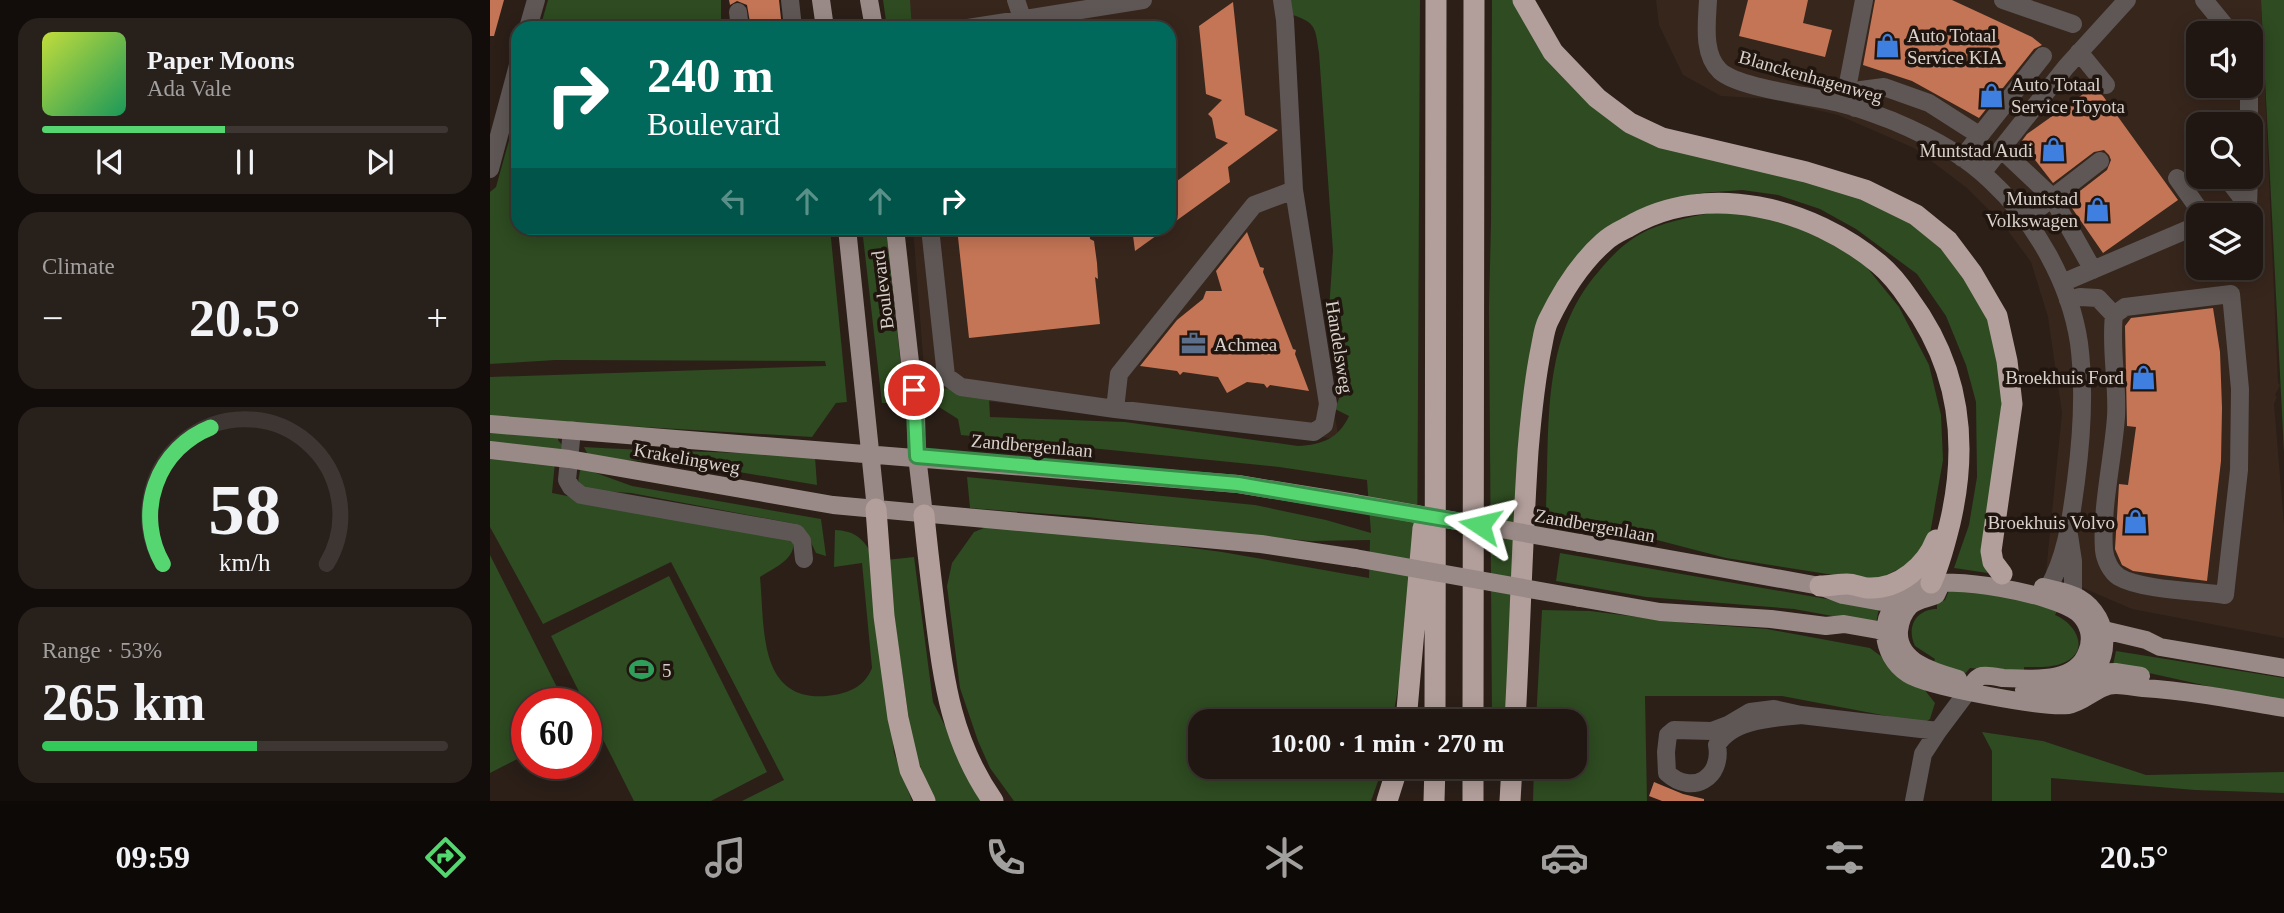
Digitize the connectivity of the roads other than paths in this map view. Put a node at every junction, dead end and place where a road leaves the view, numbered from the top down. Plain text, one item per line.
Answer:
1 (536, 0) edge
2 (790, 0) edge
3 (821, 0) edge
4 (869, 0) edge
5 (1016, 0) edge
6 (1143, 0) edge
7 (1282, 0) edge
8 (1436, 0) edge
9 (1474, 0) edge
10 (1523, 0) edge
11 (1708, 0) edge
12 (1864, 0) edge
13 (1876, 0) edge
14 (2003, 0) edge
15 (2127, 0) edge
16 (2204, 0) edge
17 (1089, 9) junction
18 (1022, 18) junction
19 (530, 21) edge
20 (792, 21) edge
21 (825, 21) edge
22 (873, 21) edge
23 (1006, 21) edge
24 (1090, 21) edge
25 (2221, 21) edge
26 (2073, 24) dead end
27 (2079, 52) junction
28 (2043, 56) dead end
29 (2106, 85) dead end
30 (1861, 90) junction
31 (511, 91) edge
32 (1850, 106) junction
33 (1979, 135) junction
34 (2001, 149) junction
35 (1962, 158) junction
36 (2100, 161) dead end
37 (490, 169) edge
38 (1982, 173) junction
39 (2177, 178) dead end
40 (2235, 189) edge
41 (1294, 190) junction
42 (2052, 197) junction
43 (2195, 203) edge
44 (2246, 203) edge
45 (2025, 219) junction
46 (2186, 230) edge
47 (848, 235) edge
48 (896, 235) edge
49 (931, 235) edge
50 (2093, 270) junction
51 (2062, 283) junction
52 (2068, 300) junction
53 (2114, 316) junction
54 (1436, 367) junction
55 (1115, 409) junction
56 (490, 424) edge
57 (572, 430) junction
58 (490, 450) edge
59 (870, 453) junction
60 (2080, 453) junction
61 (917, 456) junction
62 (2111, 456) junction
63 (569, 459) junction
64 (1959, 461) junction
65 (876, 509) junction
66 (924, 515) junction
67 (2069, 531) junction
68 (804, 559) dead end
69 (2002, 573) joint
70 (1937, 583) junction
71 (1820, 586) junction
72 (2045, 593) junction
73 (2073, 595) junction
74 (1893, 604) junction
75 (2100, 636) junction
76 (1890, 639) junction
77 (2284, 668) edge
78 (2094, 681) junction
79 (1940, 685) junction
80 (1970, 687) junction
81 (2284, 708) edge
82 (1407, 709) edge
83 (1435, 709) edge
84 (1473, 709) edge
85 (1516, 709) edge
86 (1801, 715) junction
87 (1949, 715) junction
88 (1938, 731) junction
89 (1394, 779) edge
90 (1435, 779) edge
91 (1473, 779) edge
92 (1511, 779) edge
93 (925, 801) edge
94 (993, 801) edge
95 (1387, 801) edge
96 (1434, 801) edge
97 (1473, 801) edge
98 (1510, 801) edge
99 (1914, 801) edge

1 - 19 street
2 - 20 street
3 - 21 main road
4 - 22 main road
5 - 18 street
6 - 17 street
7 - 41 street, Handelsweg
8 - 54 highway
9 - 84 highway
10 - 69 highway
11 - 32 street, Blanckenhagenweg
12 - 32 street
13 - 30 street
14 - 26 street
15 - 27 street
16 - 25 street
17 - 18 street
17 - 24 street
18 - 23 street
27 - 29 street
27 - 34 street
28 - 33 street
30 - 32 street
30 - 33 street
31 - 37 street
32 - 35 street, Blanckenhagenweg
33 - 35 street
34 - 38 street
34 - 42 street
35 - 38 street, Blanckenhagenweg
36 - 42 street
38 - 45 street, Blanckenhagenweg
39 - 43 street
40 - 44 street
41 - 55 street
41 - 55 street, Handelsweg
42 - 45 street
42 - 50 street
45 - 51 street, Blanckenhagenweg
46 - 50 street
47 - 59 main road, Boulevard
48 - 61 main road, Boulevard
49 - 55 street, Handelsweg
50 - 51 street
51 - 52 street, Blanckenhagenweg
52 - 53 street
52 - 60 street, Blanckenhagenweg
53 - 62 street
53 - 62 street
54 - 82 highway
54 - 83 highway
56 - 57 main road, Krakelingweg
57 - 59 main road, Krakelingweg
57 - 63 street
58 - 63 main road, Krakelingweg
59 - 61 main road, Zandbergenlaan
59 - 65 main road, Boulevard
60 - 62 street
60 - 67 street, Blanckenhagenweg
61 - 66 main road, Boulevard
61 - 71 main road, Zandbergenlaan, bridge
63 - 65 main road, Krakelingweg
63 - 68 street
64 - 70 highway
64 - 71 highway
64 - 85 highway
65 - 66 main road
65 - 93 highway
66 - 76 main road, bridge
66 - 94 highway
67 - 72 street, Blanckenhagenweg
67 - 73 street, Blanckenhagenweg
69 - 72 main road
70 - 72 main road
70 - 74 main road
70 - 76 main road
71 - 74 main road, Zandbergenlaan
72 - 73 main road
72 - 75 main road
73 - 75 main road
74 - 76 main road
75 - 77 main road
75 - 78 main road
75 - 80 main road
76 - 79 main road
76 - 80 main road
78 - 80 main road
78 - 81 main road
79 - 80 main road
79 - 87 street
80 - 87 street
86 - 86 street
86 - 88 street
87 - 88 street
88 - 99 street
89 - 95 highway
90 - 96 highway
91 - 97 highway
92 - 98 highway

